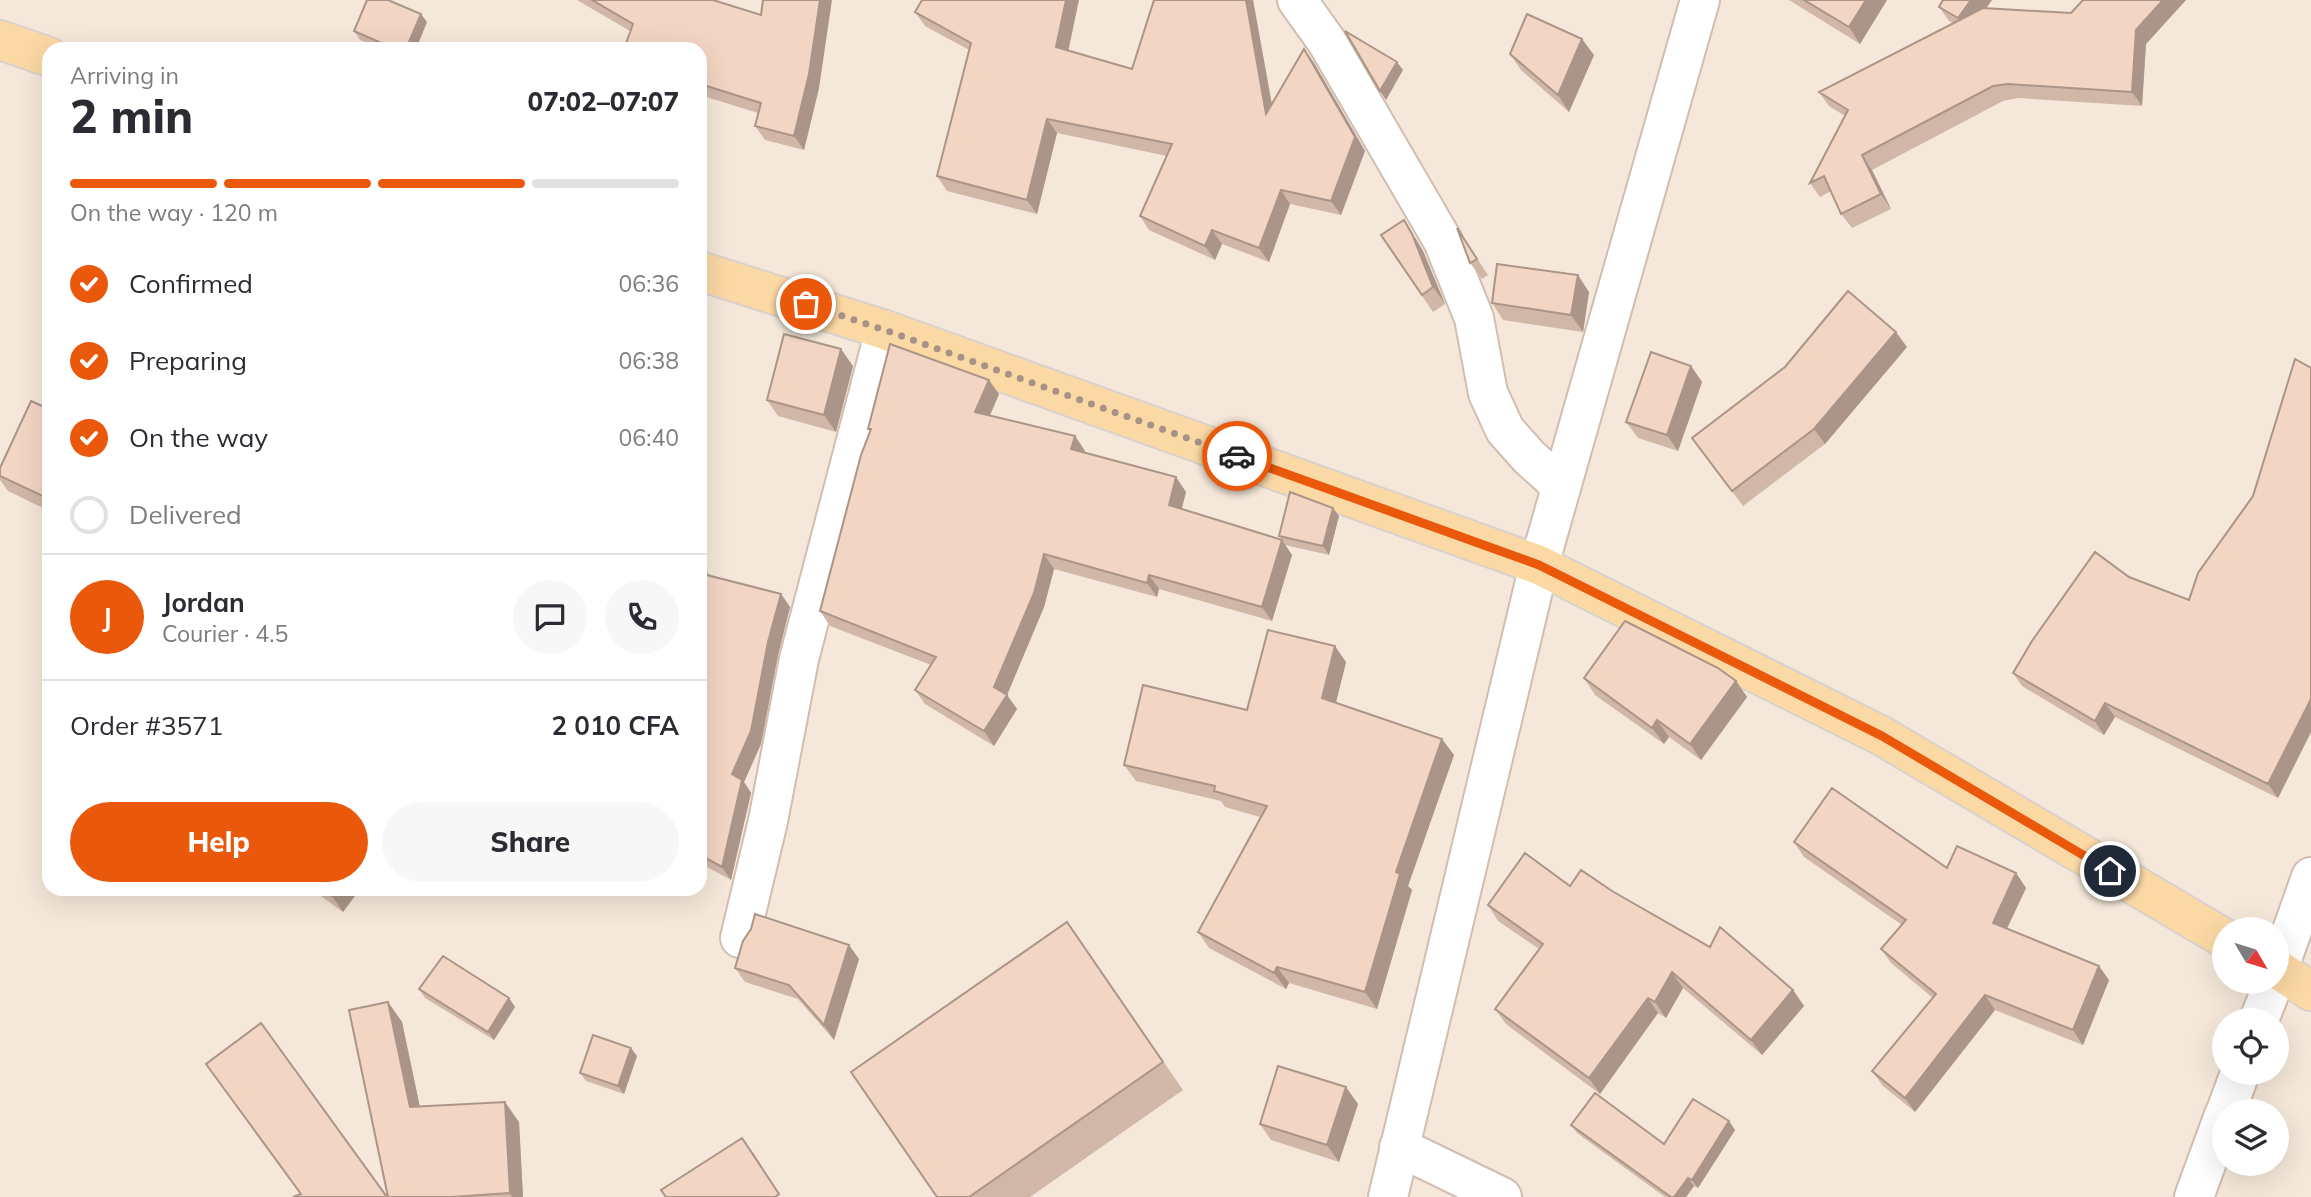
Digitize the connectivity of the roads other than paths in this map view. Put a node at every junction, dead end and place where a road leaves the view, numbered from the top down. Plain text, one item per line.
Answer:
1 (1297, 0) edge
2 (1700, 0) edge
3 (0, 40) edge
4 (42, 55) edge
5 (707, 273) edge
6 (885, 330) junction
7 (1561, 486) junction
8 (1539, 565) junction
9 (2311, 877) edge
10 (2212, 931) edge
11 (2289, 937) edge
12 (740, 938) dead end
13 (2289, 980) edge
14 (2311, 991) edge
15 (1399, 1147) junction
16 (2212, 1148) edge
17 (1388, 1197) edge
18 (1502, 1197) edge
19 (2194, 1197) edge

1 - 7 street
2 - 7 street
3 - 4 main road
5 - 6 main road
6 - 8 main road
6 - 12 street
7 - 8 street
8 - 10 main road
8 - 15 street
9 - 11 street
13 - 14 main road
15 - 17 street
15 - 18 street
16 - 19 street

